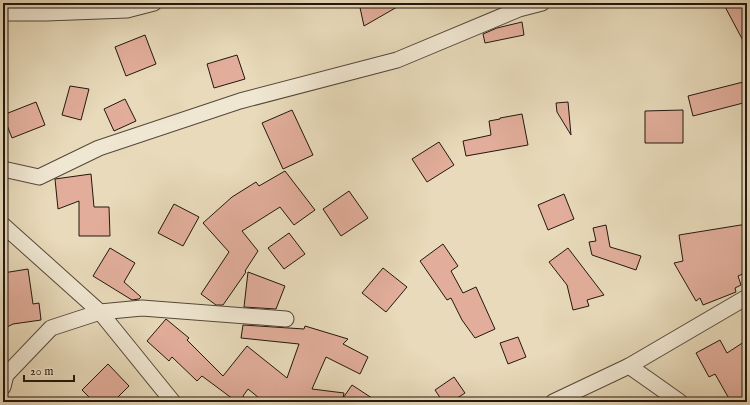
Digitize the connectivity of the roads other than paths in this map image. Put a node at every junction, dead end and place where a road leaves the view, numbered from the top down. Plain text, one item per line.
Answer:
1 (154, 3) edge
2 (542, 3) edge
3 (3, 13) edge
4 (3, 169) edge
5 (3, 225) edge
6 (747, 297) edge
7 (100, 312) junction
8 (286, 319) dead end
9 (629, 366) junction
10 (3, 387) edge
11 (172, 402) edge
12 (553, 402) edge
13 (680, 402) edge

1 - 3 street
2 - 4 street
5 - 7 street
6 - 9 street
7 - 8 street
7 - 10 street
7 - 11 street
9 - 12 street
9 - 13 street

